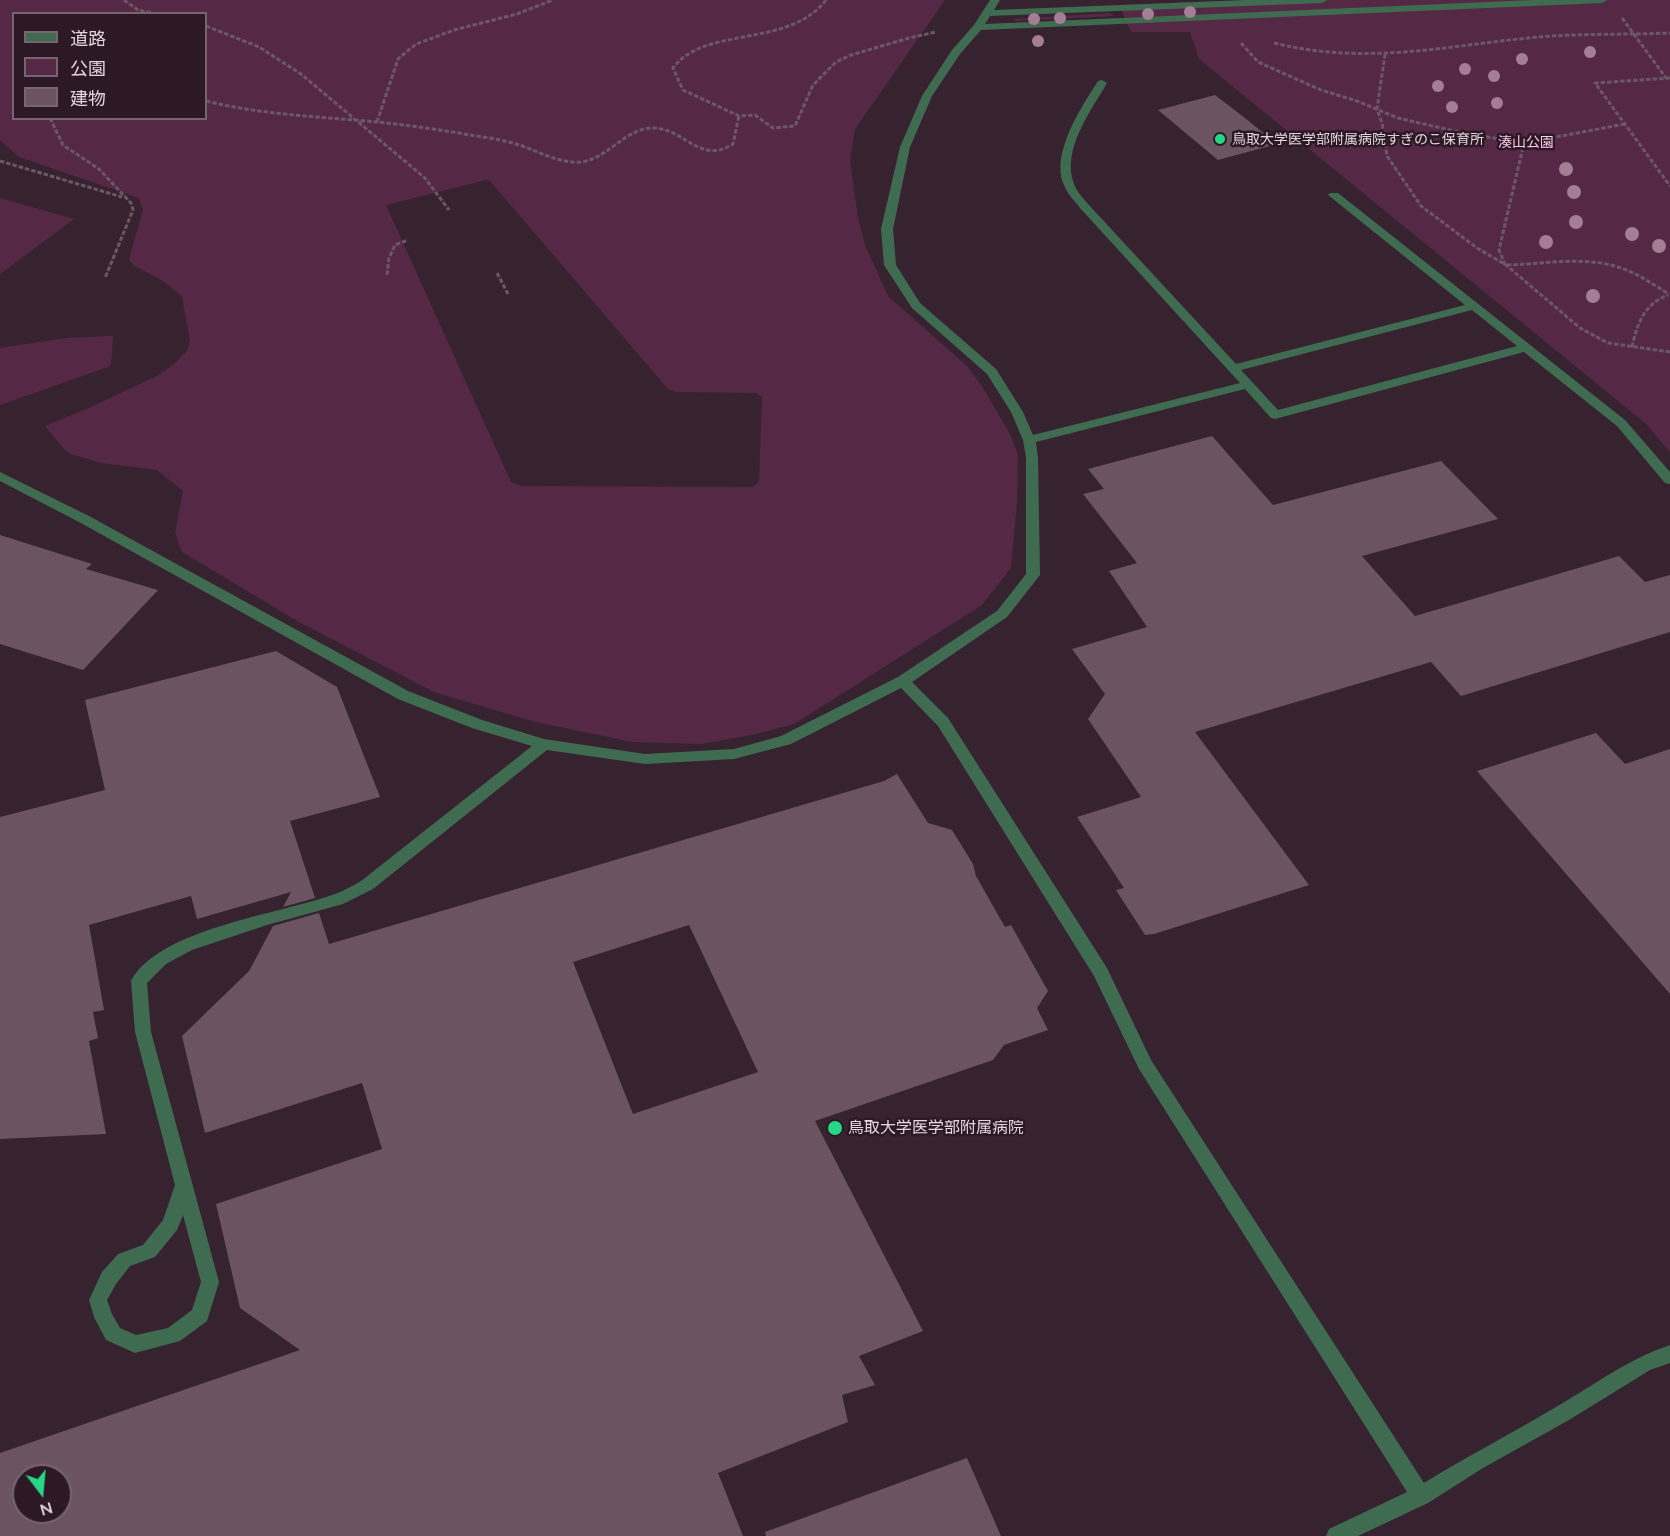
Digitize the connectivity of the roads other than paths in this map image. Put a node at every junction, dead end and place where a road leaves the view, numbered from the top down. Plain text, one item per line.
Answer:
1 (995, 0) edge
2 (1322, 0) edge
3 (1590, 0) edge
4 (1602, 0) edge
5 (988, 13) junction
6 (978, 27) junction
7 (1102, 82) dead end
8 (1334, 195) dead end
9 (1475, 306) junction
10 (1528, 347) junction
11 (1231, 369) junction
12 (1248, 385) junction
13 (1029, 441) junction
14 (0, 476) edge
15 (1670, 480) edge
16 (903, 681) junction
17 (544, 744) junction
18 (185, 1182) junction
19 (1670, 1354) edge
20 (1421, 1496) junction
21 (1336, 1536) edge

1 - 5 street
2 - 5 street
3 - 4 street
3 - 6 street
5 - 6 street
6 - 13 street
7 - 11 street
8 - 9 street
9 - 10 street
9 - 11 street
10 - 12 street
10 - 15 street
11 - 12 street
12 - 13 street
13 - 16 street
14 - 17 street
16 - 17 street
16 - 20 street
17 - 18 street
18 - 18 street
19 - 20 street
20 - 21 street

